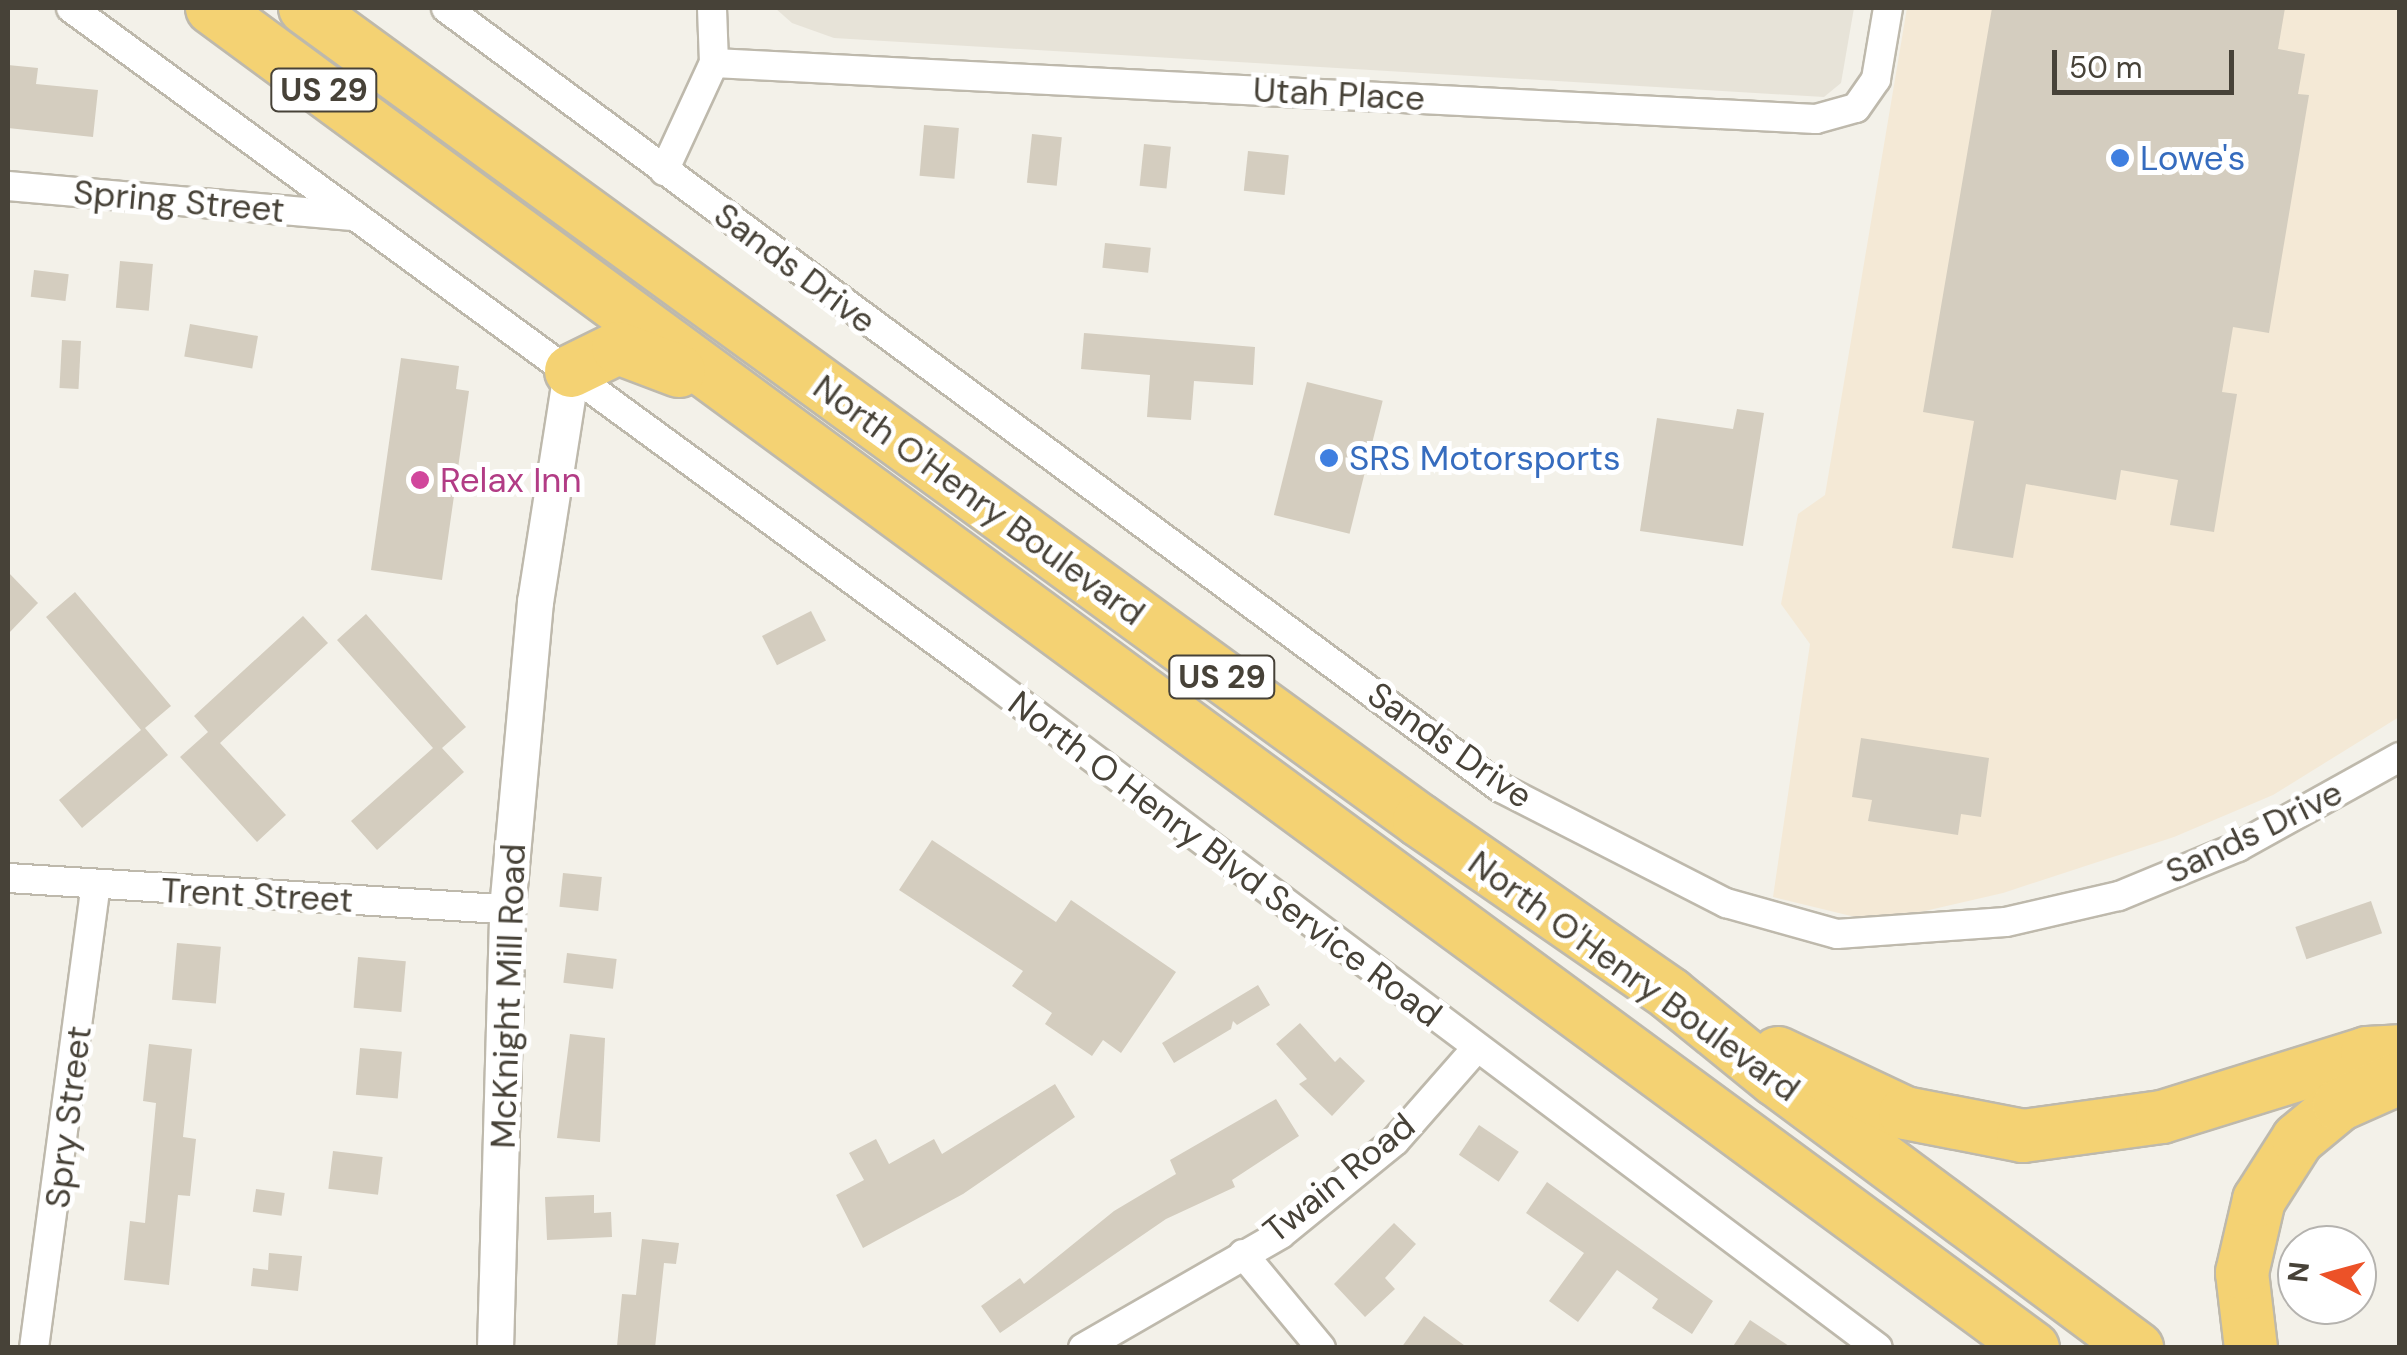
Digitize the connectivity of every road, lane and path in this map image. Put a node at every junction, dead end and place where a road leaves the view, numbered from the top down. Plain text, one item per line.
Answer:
1 (71, 8) edge
2 (212, 8) edge
3 (305, 8) edge
4 (446, 8) edge
5 (712, 8) edge
6 (1888, 8) edge
7 (714, 63) junction
8 (664, 170) junction
9 (8, 186) edge
10 (351, 216) junction
11 (567, 268) junction
12 (571, 371) junction
13 (712, 380) junction
14 (2400, 757) edge
15 (8, 878) edge
16 (96, 885) junction
17 (507, 909) junction
18 (1670, 994) junction
19 (1475, 1050) junction
20 (2400, 1051) edge
21 (2400, 1078) edge
22 (1243, 1254) junction
23 (34, 1348) edge
24 (496, 1348) edge
25 (1083, 1348) edge
26 (1321, 1348) edge
27 (1878, 1348) edge
28 (2033, 1348) edge
29 (2137, 1348) edge
30 (2251, 1348) edge

1 - 10 street
2 - 11 highway, North O'Henry Boulevard / US 29
3 - 18 highway, North O'Henry Boulevard / US 29
4 - 8 street, Sands Drive
5 - 7 street
6 - 7 street, Utah Place
7 - 8 street
8 - 14 street, Sands Drive
9 - 10 street, Spring Street
10 - 12 street
11 - 12 highway
11 - 13 highway, North O'Henry Boulevard / US 29
12 - 13 highway
12 - 17 street, McKnight Mill Road
12 - 19 street, North O Henry Blvd Service Road
13 - 28 highway, North O'Henry Boulevard / US 29
15 - 16 street, Trent Street
16 - 17 street, Trent Street
16 - 23 street, Spry Street
17 - 24 street, McKnight Mill Road
18 - 20 highway
18 - 29 highway, North O'Henry Boulevard / US 29
19 - 22 street, Twain Road
19 - 27 street, North O Henry Blvd Service Road
21 - 30 highway
22 - 25 street, Twain Road
22 - 26 street

